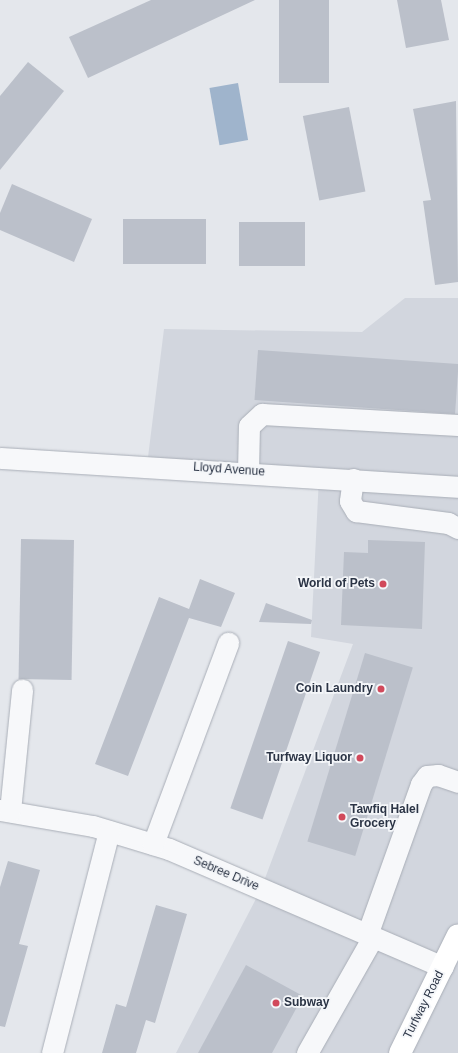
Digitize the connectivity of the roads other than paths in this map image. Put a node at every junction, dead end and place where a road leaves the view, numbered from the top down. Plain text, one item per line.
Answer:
1 (458, 425) edge
2 (0, 458) edge
3 (248, 472) junction
4 (353, 479) junction
5 (458, 487) edge
6 (458, 528) edge
7 (228, 643) dead end
8 (22, 690) dead end
9 (458, 782) edge
10 (5, 811) edge
11 (109, 831) junction
12 (152, 844) junction
13 (458, 935) edge
14 (370, 936) junction
15 (444, 968) junction
16 (52, 1053) edge
17 (306, 1053) edge
18 (400, 1053) edge

1 - 3 street
2 - 3 street, Lloyd Avenue
3 - 4 street, Lloyd Avenue
4 - 5 street, Lloyd Avenue
4 - 6 street
7 - 12 street
8 - 10 street
9 - 14 street
10 - 11 street, Sebree Drive
11 - 12 street, Sebree Drive
11 - 16 street
12 - 14 street, Sebree Drive
13 - 15 main road, Turfway Road
14 - 15 street, Sebree Drive
14 - 17 street
15 - 18 main road, Turfway Road

